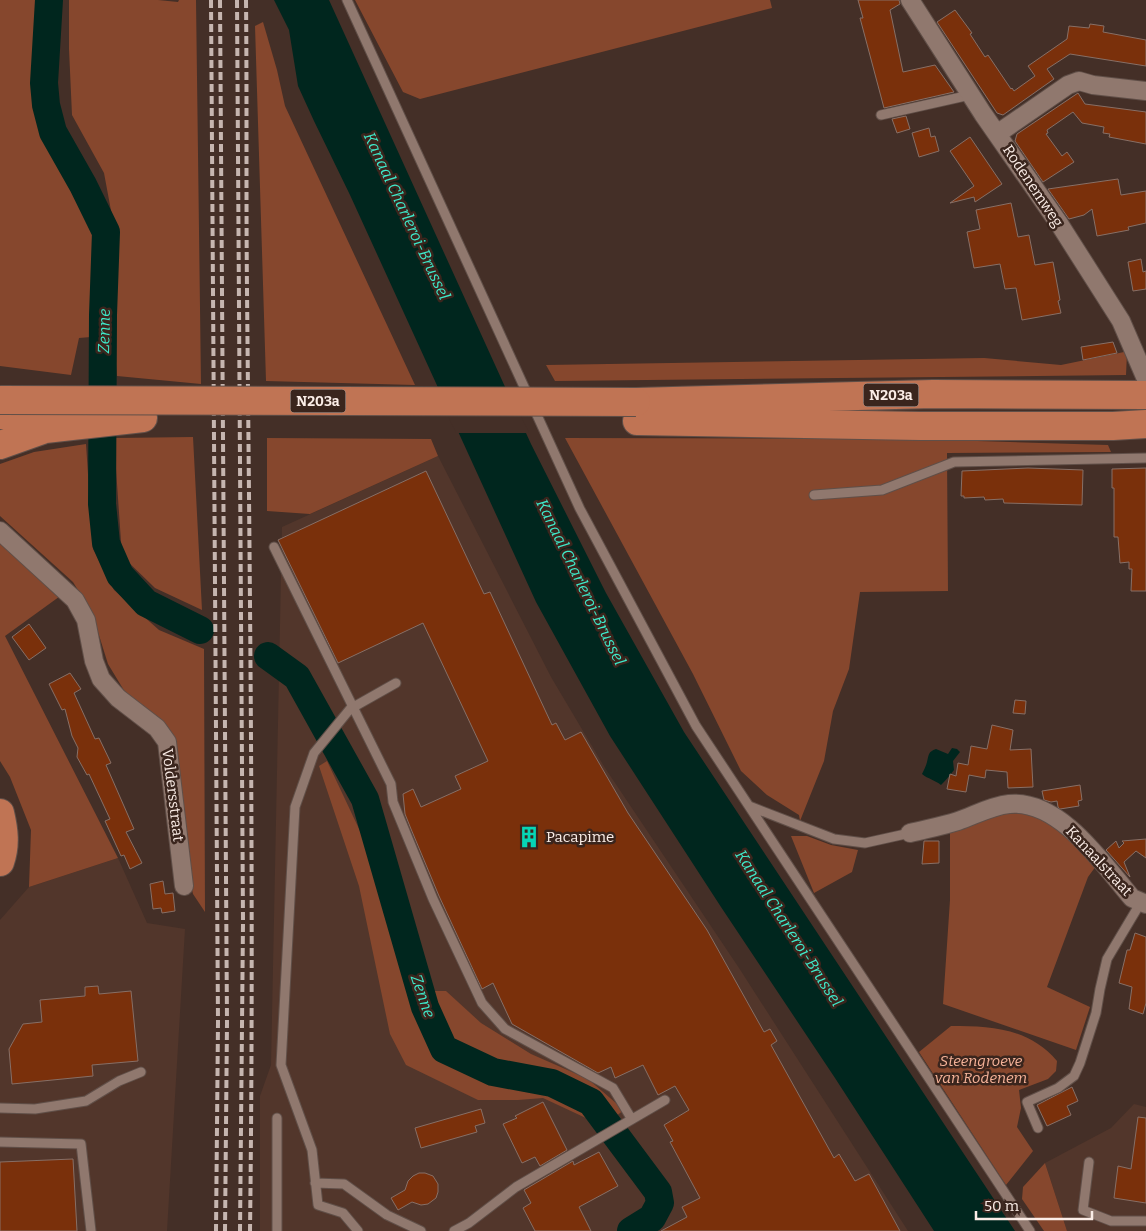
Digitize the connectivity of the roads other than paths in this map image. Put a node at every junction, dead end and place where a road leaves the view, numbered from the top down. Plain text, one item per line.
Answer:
1 (347, 0) edge
2 (910, 0) edge
3 (1146, 91) edge
4 (970, 95) junction
5 (881, 115) dead end
6 (997, 134) junction
7 (1142, 361) edge
8 (1146, 378) edge
9 (0, 386) edge
10 (1146, 395) edge
11 (0, 400) edge
12 (52, 400) junction
13 (636, 412) junction
14 (0, 415) edge
15 (143, 418) junction
16 (1146, 424) edge
17 (0, 445) edge
18 (1146, 458) edge
19 (814, 495) dead end
20 (0, 531) edge
21 (274, 547) dead end
22 (396, 683) dead end
23 (352, 708) junction
24 (749, 806) junction
25 (0, 813) edge
26 (910, 833) joint
27 (0, 862) edge
28 (184, 886) dead end
29 (1144, 903) edge
30 (140, 1072) dead end
31 (664, 1100) dead end
32 (0, 1108) edge
33 (278, 1118) dead end
34 (631, 1118) junction
35 (1038, 1128) dead end
36 (0, 1142) edge
37 (1088, 1162) dead end
38 (315, 1183) junction
39 (1146, 1221) edge
40 (91, 1231) edge
41 (277, 1231) edge
42 (358, 1231) edge
43 (421, 1231) edge
44 (454, 1231) edge
45 (1030, 1231) edge

1 - 24 lane
2 - 4 street, Rodenemweg
3 - 6 street
4 - 5 lane
4 - 6 street, Rodenemweg
6 - 7 street, Rodenemweg
7 - 8 street, Rodenemweg
9 - 12 highway, bridge
10 - 13 highway, N203a
11 - 12 highway, N203a, bridge
12 - 13 highway, N203a, bridge
13 - 15 highway, N203a
13 - 16 highway, N203a
14 - 15 highway, N203a
15 - 17 highway
18 - 19 lane
20 - 28 street, Voldersstraat
21 - 23 lane
22 - 23 lane
23 - 34 lane
23 - 38 lane
24 - 26 lane
24 - 45 lane
25 - 27 highway
26 - 29 street, Kanaalstraat
29 - 35 lane
30 - 32 lane
31 - 34 lane
33 - 41 lane
34 - 44 lane
36 - 40 lane
37 - 39 lane
38 - 42 lane
38 - 43 lane

